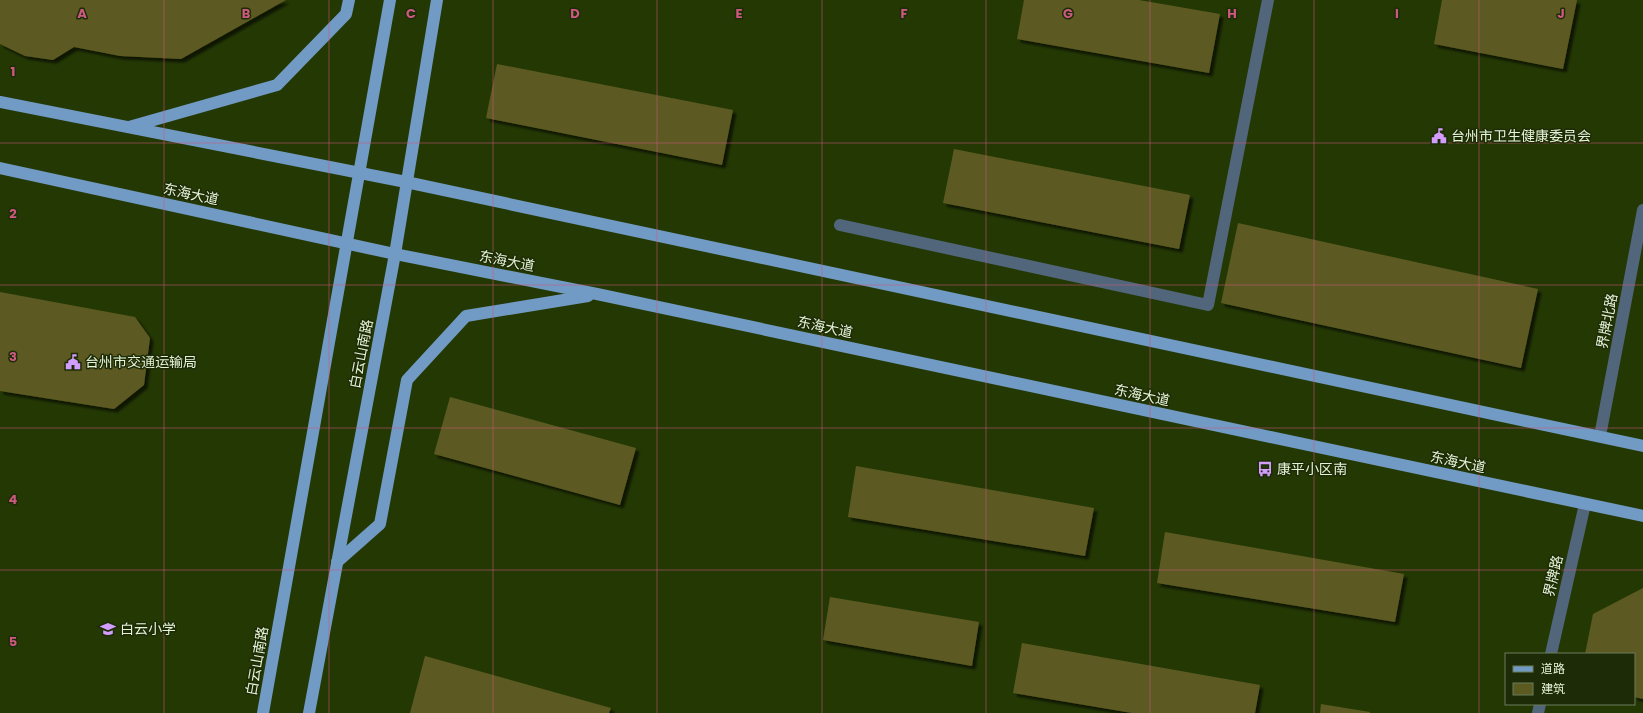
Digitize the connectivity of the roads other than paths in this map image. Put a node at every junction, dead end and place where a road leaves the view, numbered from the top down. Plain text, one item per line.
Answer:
1 (348, 0) edge
2 (390, 0) edge
3 (437, 0) edge
4 (1268, 0) edge
5 (0, 102) edge
6 (126, 128) junction
7 (0, 168) edge
8 (359, 173) junction
9 (406, 182) junction
10 (1643, 210) edge
11 (840, 225) dead end
12 (348, 243) junction
13 (395, 254) junction
14 (597, 294) junction
15 (1600, 436) junction
16 (1643, 446) edge
17 (1585, 504) junction
18 (1643, 516) edge
19 (338, 562) junction
20 (1551, 653) edge
21 (263, 713) edge
22 (309, 713) edge

1 - 6 main road
2 - 8 main road, 白云山南路
3 - 9 main road, 白云山南路
4 - 11 street
5 - 6 main road
6 - 8 main road
7 - 12 main road, 东海大道
8 - 9 main road
8 - 12 main road, 白云山南路
9 - 13 main road, 白云山南路
9 - 15 main road
10 - 15 street, 界牌北路
12 - 13 main road, 东海大道
12 - 21 main road, 白云山南路
13 - 14 main road, 东海大道
13 - 19 main road, 白云山南路
14 - 17 main road, 东海大道
14 - 19 main road
15 - 16 main road
17 - 18 main road, 东海大道
17 - 20 street, 界牌路
19 - 22 main road, 白云山南路

